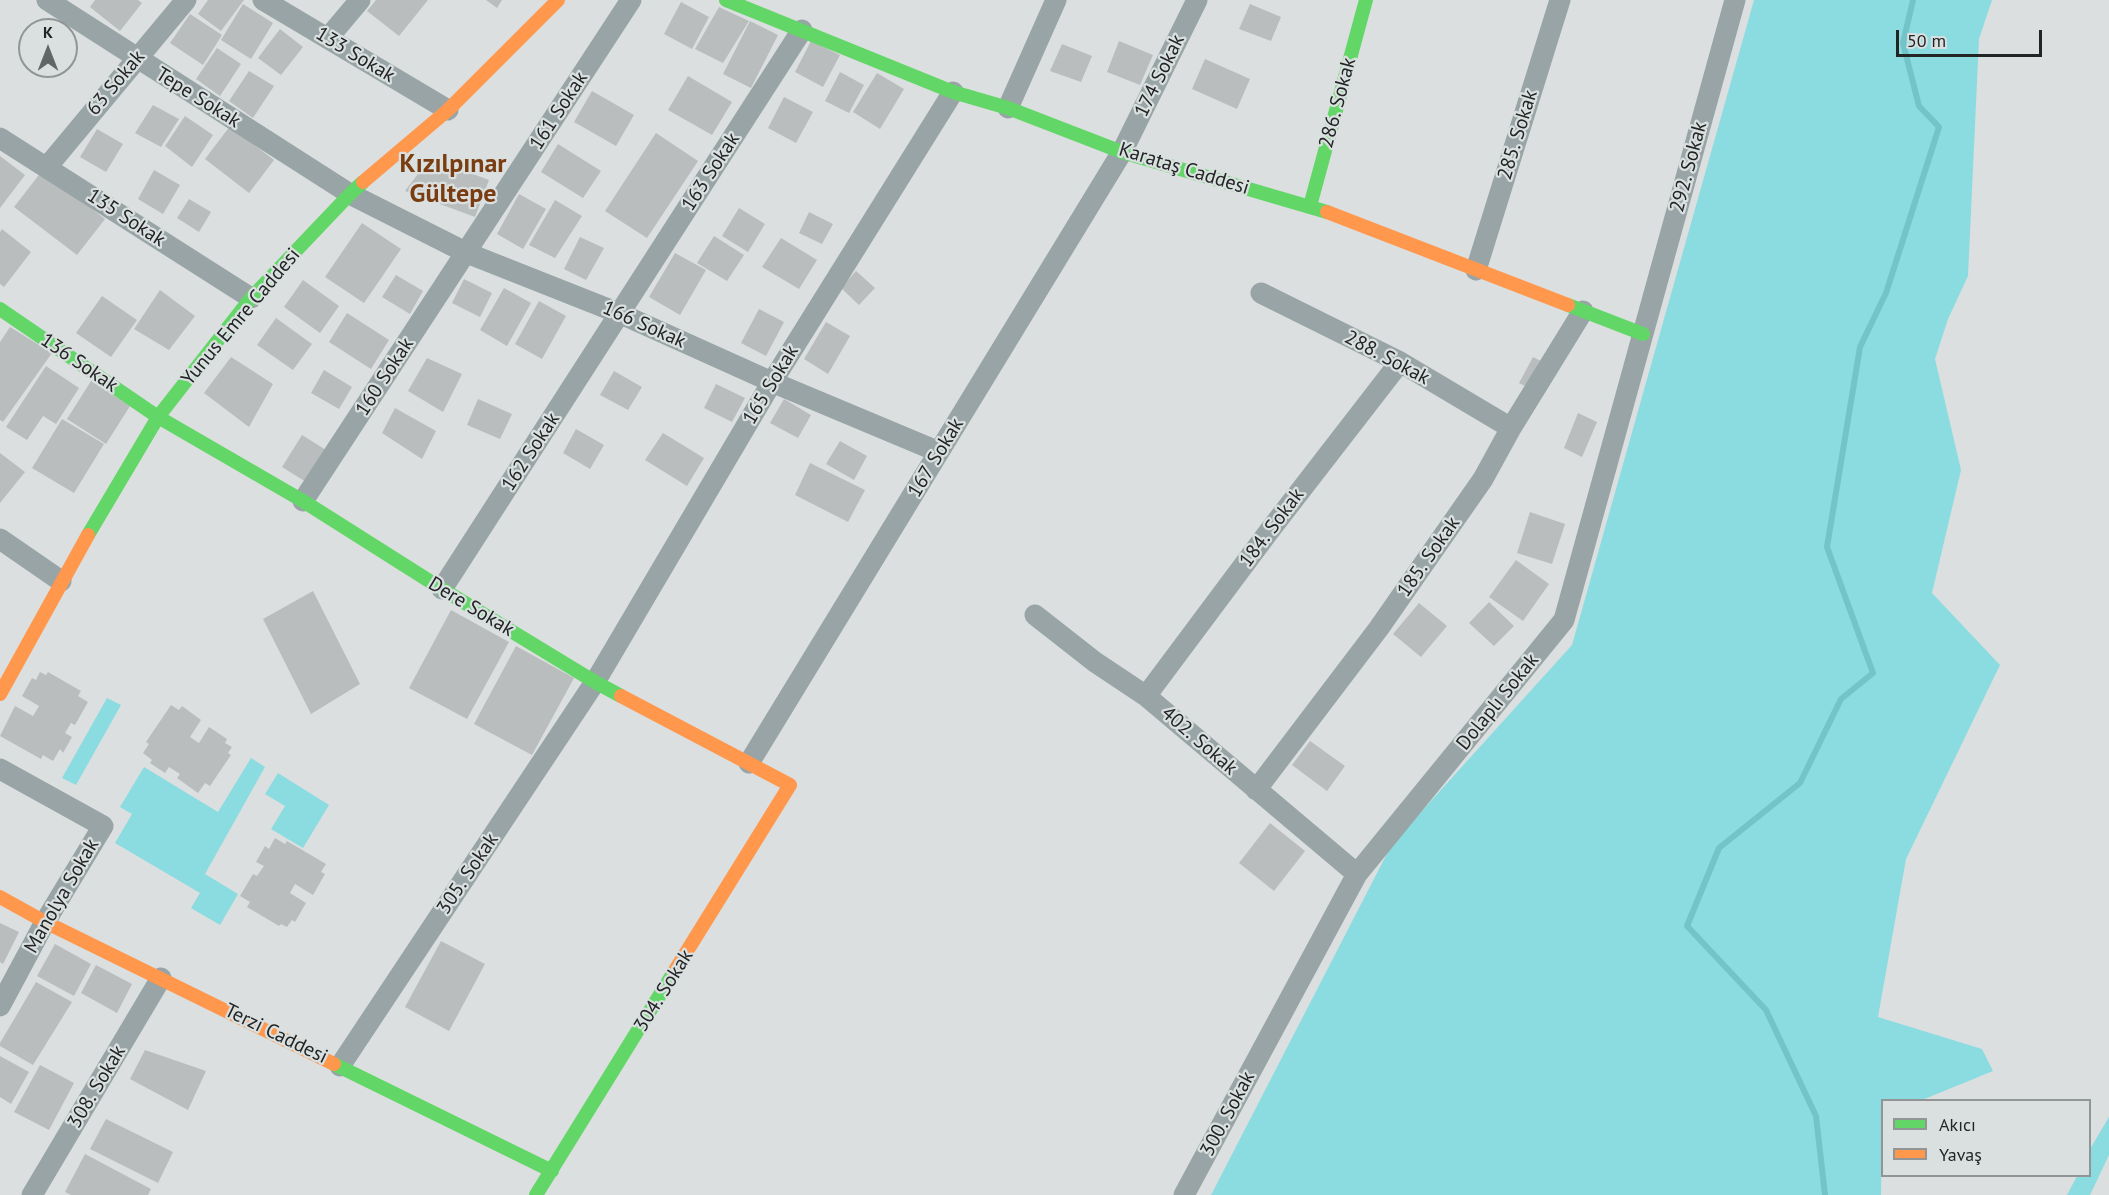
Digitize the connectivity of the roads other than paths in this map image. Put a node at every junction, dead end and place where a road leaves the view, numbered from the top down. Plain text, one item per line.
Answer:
1 (47, 0) edge
2 (186, 0) edge
3 (263, 0) edge
4 (360, 0) edge
5 (558, 0) edge
6 (631, 0) edge
7 (726, 0) edge
8 (1056, 0) edge
9 (1197, 0) edge
10 (1366, 0) edge
11 (1560, 0) edge
12 (1735, 0) edge
13 (802, 30) junction
14 (328, 38) junction
15 (136, 58) junction
16 (953, 92) junction
17 (1008, 108) junction
18 (448, 110) junction
19 (0, 138) edge
20 (1122, 152) junction
21 (47, 167) junction
22 (350, 194) junction
23 (1310, 206) junction
24 (467, 253) junction
25 (1476, 270) junction
26 (1261, 293) dead end
27 (251, 298) junction
28 (0, 309) edge
29 (1583, 311) junction
30 (621, 314) junction
31 (1643, 334) junction
32 (1400, 362) junction
33 (772, 382) junction
34 (158, 417) junction
35 (1511, 428) junction
36 (939, 452) junction
37 (303, 501) junction
38 (0, 539) edge
39 (61, 581) junction
40 (442, 589) junction
41 (1035, 615) dead end
42 (595, 682) junction
43 (0, 694) edge
44 (1146, 696) junction
45 (749, 764) junction
46 (0, 769) edge
47 (790, 785) joint
48 (1256, 790) junction
49 (1357, 874) junction
50 (0, 897) edge
51 (45, 922) junction
52 (161, 978) junction
53 (0, 1006) edge
54 (1271, 1032) joint
55 (340, 1066) junction
56 (552, 1171) junction
57 (32, 1195) edge
58 (536, 1195) edge
59 (1184, 1195) edge

1 - 15 street, Tepe Sokak
2 - 15 street, 63 Sokak
3 - 14 street, 133 Sokak
4 - 14 street
5 - 18 street, Yunus Emre Caddesi
6 - 24 street, 161 Sokak
7 - 13 street, Karataş Caddesi
8 - 17 street
9 - 20 street, 174 Sokak
10 - 23 street, 286. Sokak
11 - 25 street, 285. Sokak
12 - 31 street, 292. Sokak
13 - 16 street, Karataş Caddesi
13 - 30 street, 163 Sokak
14 - 18 street, 133 Sokak
15 - 21 street, 63 Sokak
15 - 22 street, Tepe Sokak
16 - 17 street, Karataş Caddesi
16 - 33 street, 165 Sokak
17 - 20 street, Karataş Caddesi
18 - 22 street, Yunus Emre Caddesi
19 - 21 street, 135 Sokak
20 - 23 street, Karataş Caddesi
20 - 36 street, 167 Sokak
21 - 27 street, 135 Sokak
22 - 24 street, 166 Sokak
22 - 27 street, Yunus Emre Caddesi
23 - 25 street, Karataş Caddesi
24 - 30 street, 166 Sokak
24 - 37 street, 160 Sokak
25 - 29 street, Karataş Caddesi
26 - 32 street, 288. Sokak
27 - 34 street, Yunus Emre Caddesi
28 - 34 street, 136 Sokak
29 - 31 street, Karataş Caddesi
29 - 35 street, 185. Sokak
30 - 33 street, 166 Sokak
30 - 40 street, 162 Sokak
31 - 49 street, Dolaplı Sokak
32 - 35 street, 288. Sokak
32 - 44 street, 184. Sokak
33 - 36 street, 166 Sokak
33 - 42 street, 165 Sokak
34 - 37 street, Dere Sokak
34 - 39 street, Yunus Emre Caddesi
35 - 48 street, 185. Sokak
36 - 45 street, 167 Sokak
37 - 40 street, Dere Sokak
38 - 39 street
39 - 43 street, Yunus Emre Caddesi
40 - 42 street, Dere Sokak
41 - 44 street, 402. Sokak
42 - 45 street, Dere Sokak
42 - 55 street, 305. Sokak
44 - 48 street, 402. Sokak
45 - 47 street, Dere Sokak
46 - 51 street, Manolya Sokak
47 - 56 street, 304. Sokak
48 - 49 street, 402. Sokak
49 - 54 street, Dolaplı Sokak
50 - 51 street, Terzi Caddesi
51 - 52 street, Terzi Caddesi
51 - 53 street, Manolya Sokak
52 - 55 street, Terzi Caddesi
52 - 57 street, 308. Sokak
54 - 59 street, 300. Sokak
55 - 56 street, Terzi Caddesi
56 - 58 street, 304. Sokak

